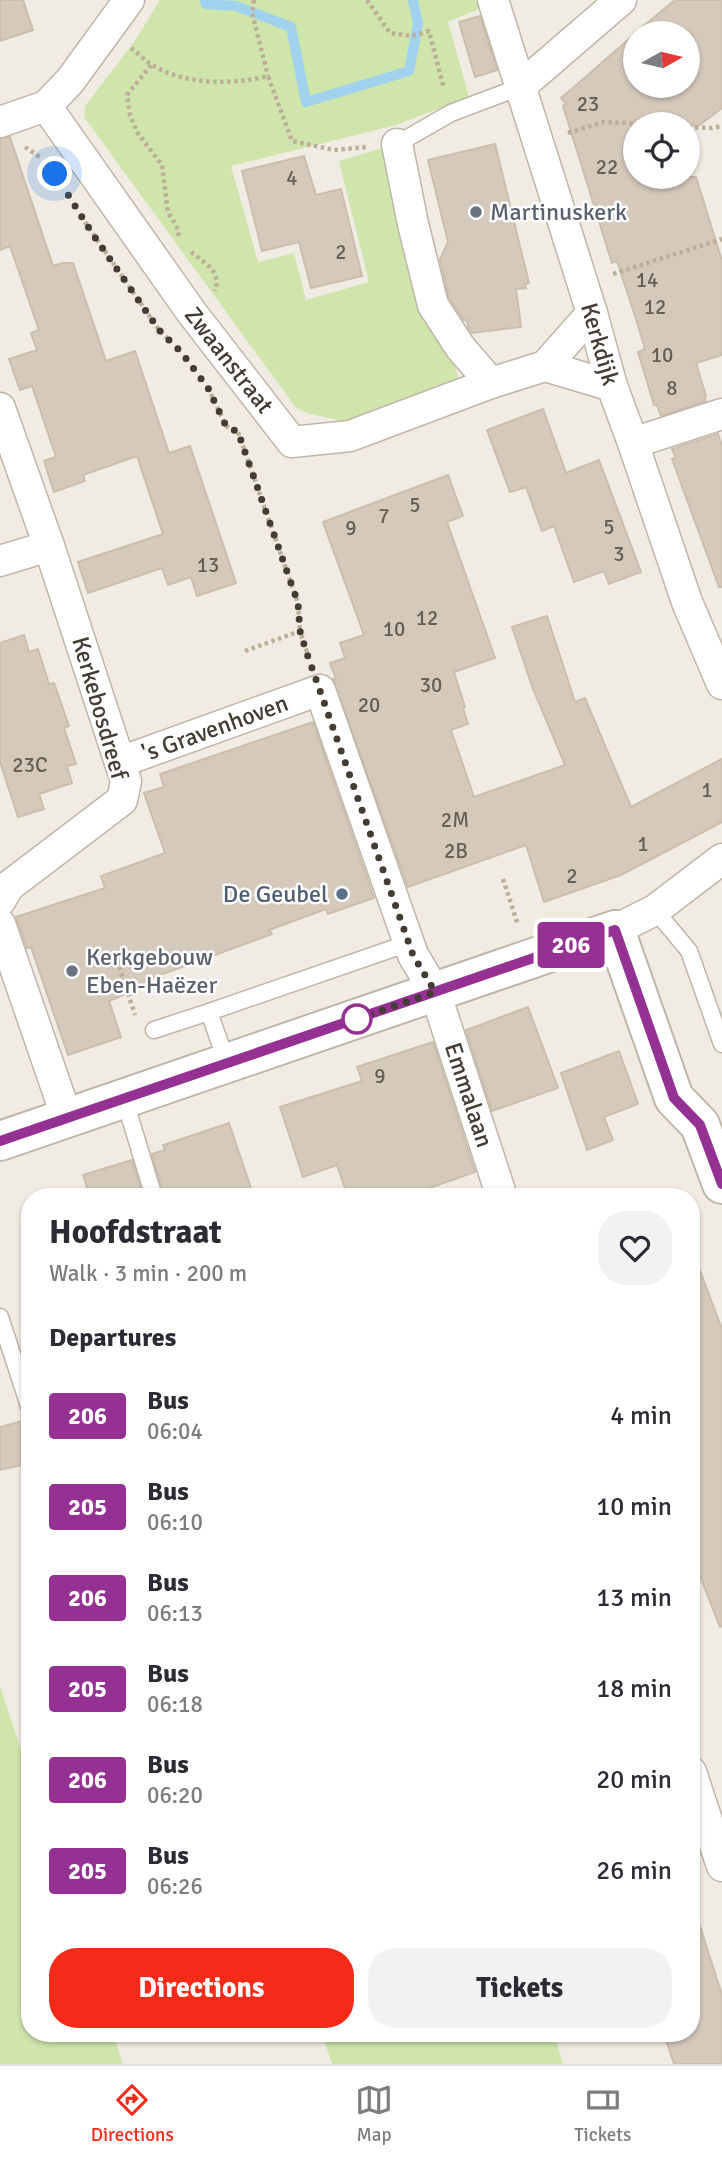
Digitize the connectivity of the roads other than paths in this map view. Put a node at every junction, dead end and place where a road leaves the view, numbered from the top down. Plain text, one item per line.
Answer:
1 (129, 0) edge
2 (493, 0) edge
3 (621, 0) edge
4 (520, 87) junction
5 (46, 106) junction
6 (9, 132) edge
7 (397, 144) joint
8 (592, 313) junction
9 (545, 366) junction
10 (492, 383) junction
11 (612, 386) junction
12 (0, 408) edge
13 (722, 414) edge
14 (633, 443) junction
15 (49, 546) junction
16 (0, 561) edge
17 (722, 684) edge
18 (120, 762) junction
19 (722, 859) edge
20 (0, 901) edge
21 (655, 910) junction
22 (0, 924) edge
23 (615, 930) junction
24 (409, 943) junction
25 (435, 992) junction
26 (209, 1012) junction
27 (154, 1030) dead end
28 (722, 1044) edge
29 (227, 1063) junction
30 (124, 1098) junction
31 (67, 1118) junction
32 (0, 1140) edge
33 (722, 1184) edge
34 (151, 1188) edge
35 (499, 1188) edge
36 (0, 1317) edge
37 (21, 1381) edge
38 (700, 1799) edge
39 (722, 1866) edge

1 - 5 street
2 - 4 street, Kerkdijk
3 - 4 street
4 - 7 lane
4 - 8 street, Kerkdijk
5 - 6 street
5 - 10 street, Zwaanstraat
7 - 10 street
8 - 9 street
8 - 11 street, Kerkdijk
9 - 10 street, Zwaanstraat
9 - 11 street
11 - 14 street, Kerkdijk
12 - 15 street, Kerkebosdreef
13 - 14 street
14 - 17 street, Kerkdijk
15 - 16 street
15 - 18 street, Kerkebosdreef
18 - 20 street, Kerkebosdreef
18 - 24 street, 's Gravenhoven
19 - 21 street
21 - 23 street
21 - 28 lane
22 - 31 street
23 - 25 street
23 - 33 street
24 - 25 street, 's Gravenhoven
24 - 26 lane
25 - 29 street
25 - 35 street, Emmalaan
26 - 27 lane
26 - 29 lane
29 - 30 street
30 - 31 street
30 - 34 lane
31 - 32 street
36 - 37 lane
38 - 39 street

